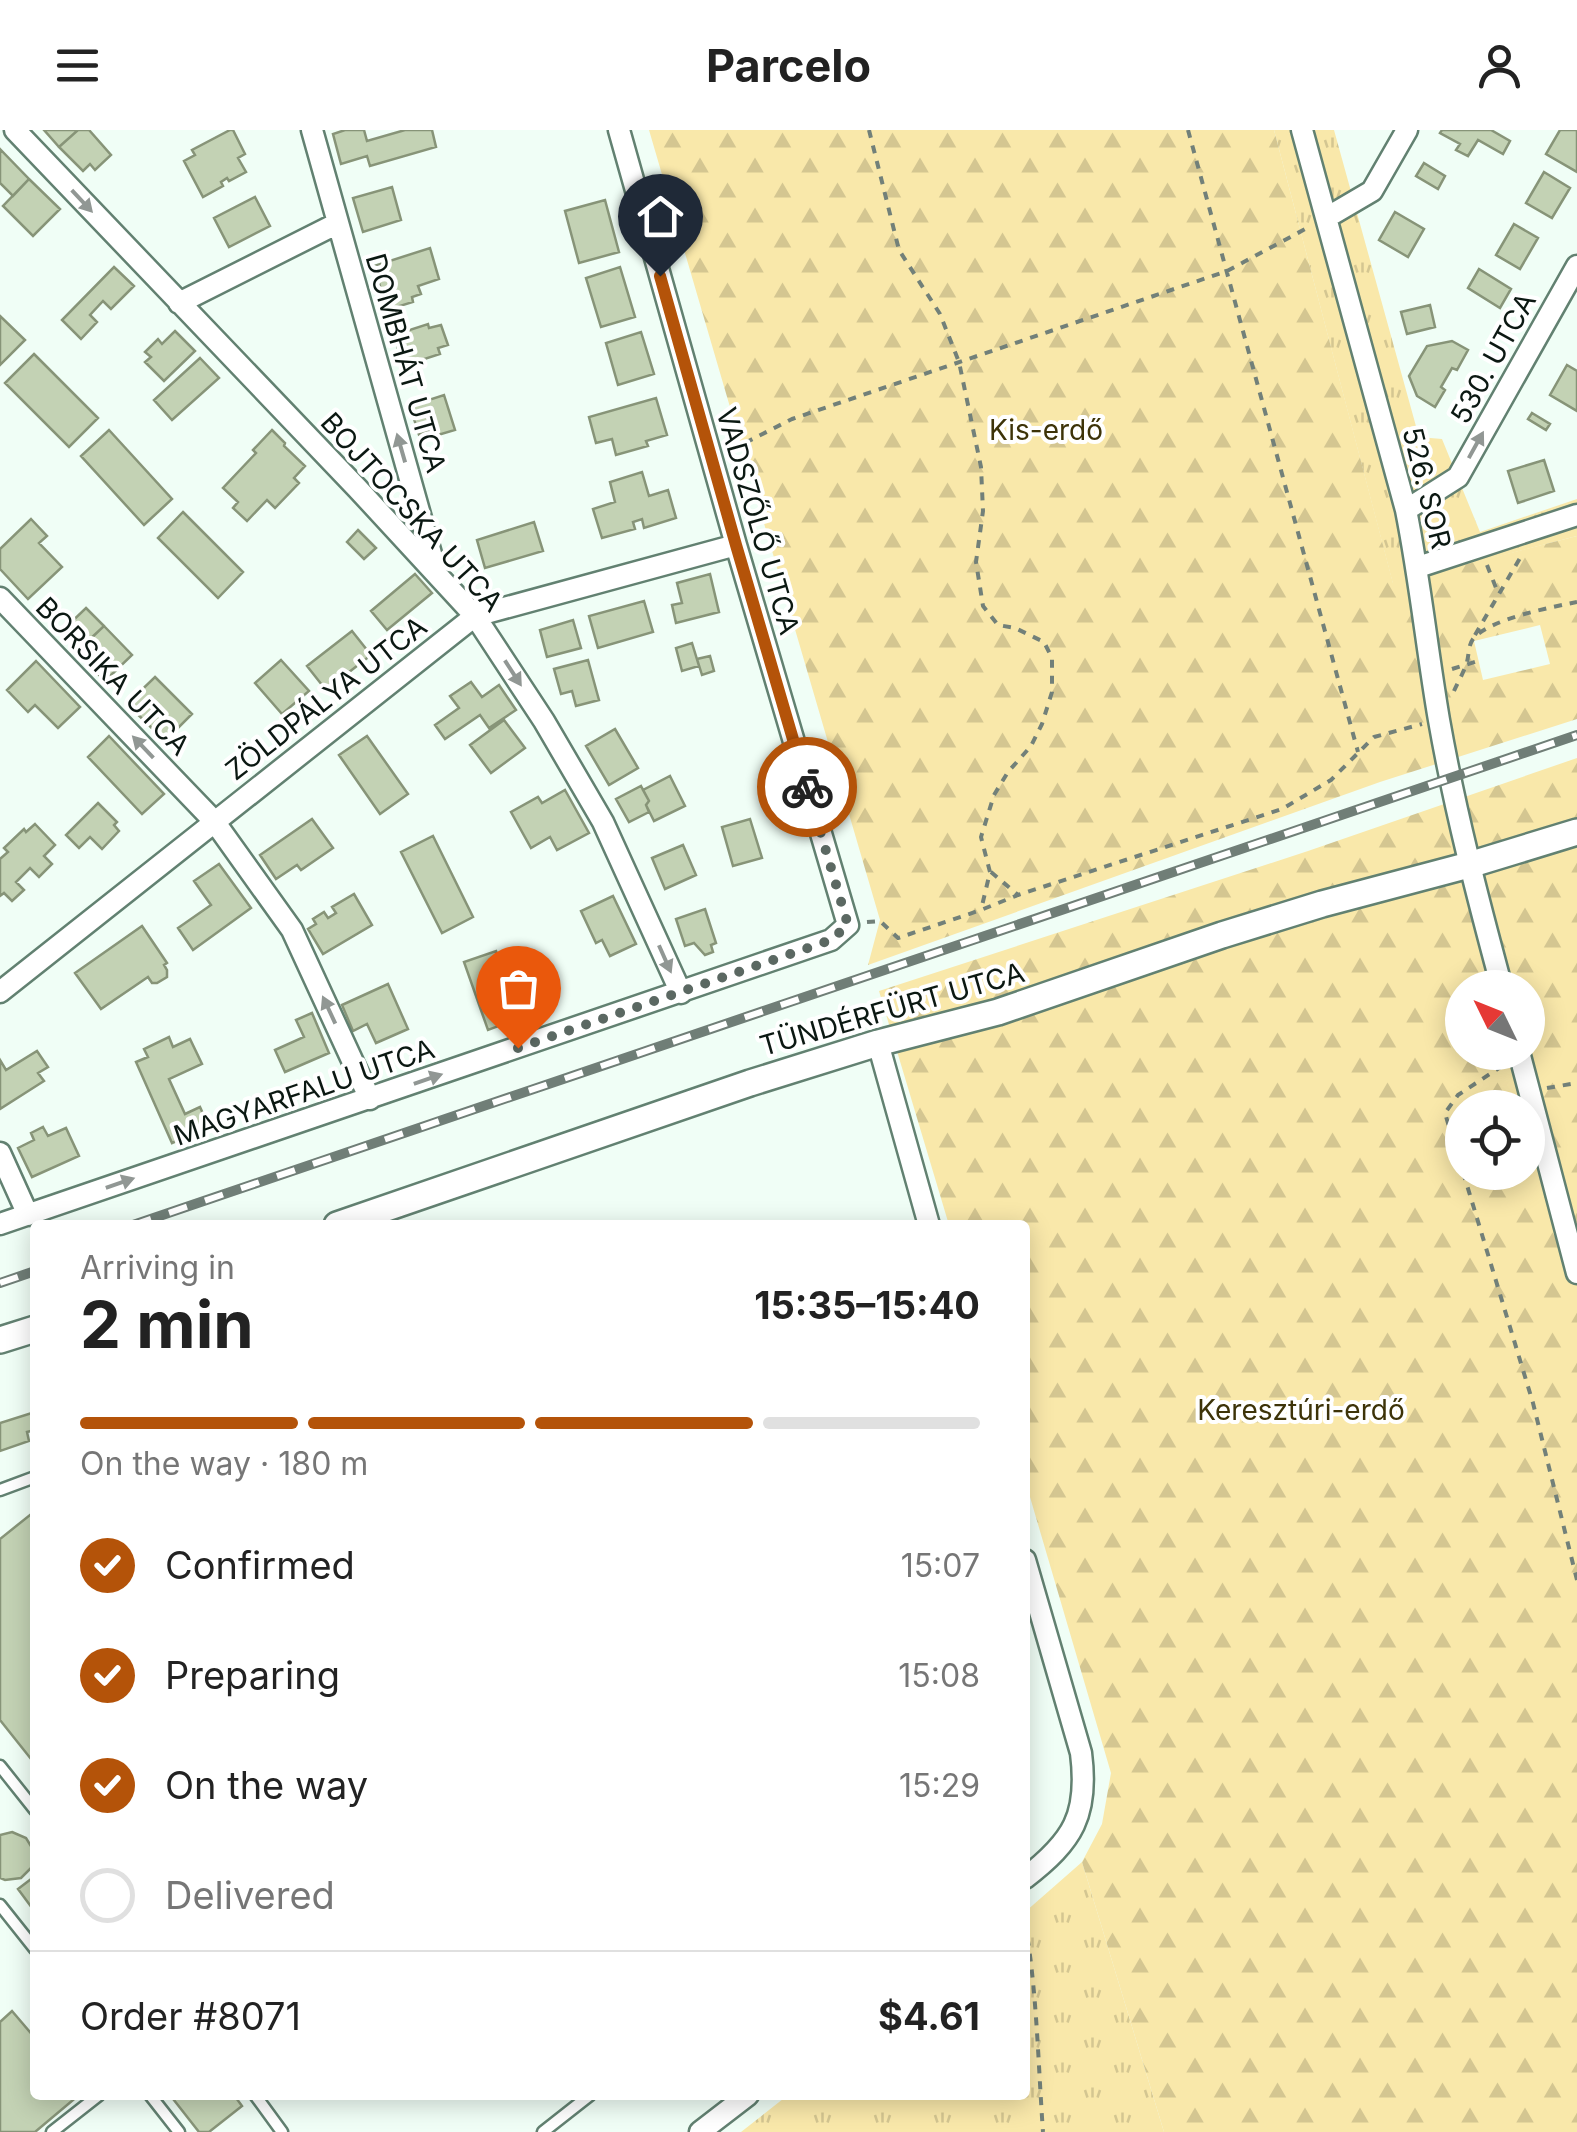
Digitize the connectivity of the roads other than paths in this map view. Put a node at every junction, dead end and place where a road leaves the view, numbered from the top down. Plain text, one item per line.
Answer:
1 (15, 130) edge
2 (312, 130) edge
3 (620, 130) edge
4 (1302, 130) edge
5 (1408, 130) edge
6 (1326, 218) junction
7 (338, 222) junction
8 (1577, 266) edge
9 (179, 304) junction
10 (1406, 510) junction
11 (1577, 515) edge
12 (736, 545) junction
13 (1418, 567) junction
14 (437, 575) junction
15 (0, 598) edge
16 (475, 616) junction
17 (214, 821) junction
18 (1577, 832) edge
19 (1469, 865) junction
20 (848, 925) joint
21 (1497, 970) edge
22 (0, 992) edge
23 (680, 993) junction
24 (878, 1043) junction
25 (1524, 1070) edge
26 (370, 1099) junction
27 (0, 1153) edge
28 (28, 1214) junction
29 (350, 1220) edge
30 (929, 1220) edge
31 (0, 1224) edge
32 (1577, 1274) edge
33 (30, 1331) edge
34 (0, 1340) edge
35 (30, 1479) edge
36 (0, 1490) edge
37 (1030, 1577) edge
38 (0, 1766) edge
39 (30, 1804) edge
40 (1030, 1874) edge
41 (0, 1905) edge
42 (30, 1943) edge
43 (92, 2100) edge
44 (154, 2100) edge
45 (259, 2100) edge
46 (584, 2100) edge
47 (742, 2100) edge
48 (52, 2132) edge
49 (179, 2132) edge
50 (282, 2132) edge
51 (543, 2132) edge
52 (700, 2132) edge

1 -> 9 street, BOJTOCSKA UTCA
2 - 7 street, DOMBHÁT UTCA
3 - 12 street, VADSZŐLŐ UTCA
4 - 6 street, 526. SOR
5 - 6 street
6 - 10 street, 526. SOR
7 - 9 street
14 -> 7 street, DOMBHÁT UTCA
10 -> 8 street, 530. UTCA
9 - 14 street, BOJTOCSKA UTCA
10 - 13 street, 526. SOR
11 - 13 street
12 - 16 street, ZÖLDPÁLYA UTCA
12 - 20 street, VADSZŐLŐ UTCA
13 - 19 street, 526. SOR
14 - 16 street, BOJTOCSKA UTCA
17 -> 15 street, BORSIKA UTCA
16 - 17 street, ZÖLDPÁLYA UTCA
16 -> 23 street, BOJTOCSKA UTCA
17 - 22 street, ZÖLDPÁLYA UTCA
26 -> 17 street, BORSIKA UTCA
18 - 19 street, TÜNDÉRFÜRT UTCA
19 - 21 street, 526. SOR
19 - 24 street, TÜNDÉRFÜRT UTCA
20 - 23 street, MAGYARFALU UTCA
26 -> 23 street, MAGYARFALU UTCA
24 - 29 street, TÜNDÉRFÜRT UTCA
24 - 30 street
25 - 32 street
28 -> 26 street, MAGYARFALU UTCA
27 - 28 street
28 - 31 street, MAGYARFALU UTCA
33 - 34 street
35 - 36 lane
37 - 40 street
38 - 39 lane
41 - 42 lane
43 - 48 lane
44 - 49 lane
45 - 50 lane
46 - 51 lane
47 - 52 street

